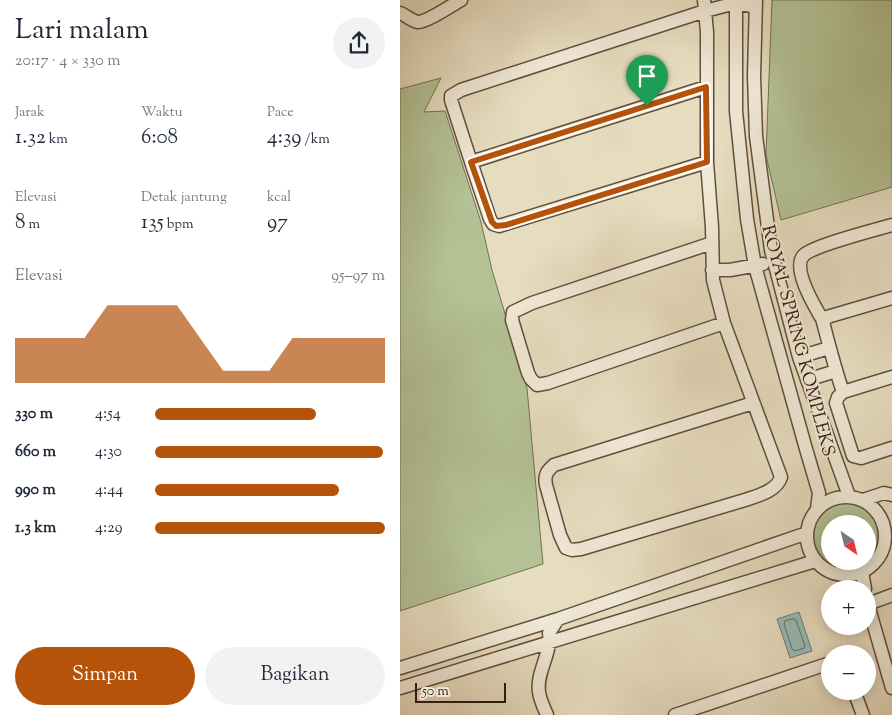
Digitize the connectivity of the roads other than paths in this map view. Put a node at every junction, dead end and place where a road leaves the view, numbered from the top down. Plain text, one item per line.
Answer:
1 (462, 0) edge
2 (736, 2) edge
3 (755, 4) edge
4 (705, 6) edge
5 (400, 13) edge
6 (706, 87) junction
7 (471, 162) junction
8 (707, 162) junction
9 (892, 225) edge
10 (712, 243) junction
11 (773, 263) junction
12 (755, 266) junction
13 (712, 270) junction
14 (892, 298) edge
15 (824, 321) junction
16 (724, 323) junction
17 (829, 348) junction
18 (799, 357) junction
19 (836, 371) junction
20 (892, 377) edge
21 (807, 380) junction
22 (843, 392) junction
23 (753, 403) junction
24 (892, 448) edge
25 (892, 495) edge
26 (849, 496) junction
27 (863, 500) junction
28 (817, 510) junction
29 (807, 534) junction
30 (816, 561) junction
31 (862, 572) junction
32 (863, 580) edge
33 (892, 595) edge
34 (876, 601) edge
35 (558, 619) junction
36 (876, 632) edge
37 (551, 642) junction
38 (821, 667) edge
39 (400, 668) edge
40 (400, 688) edge
41 (892, 688) edge
42 (857, 700) edge
43 (547, 715) edge
44 (676, 715) edge
45 (863, 715) edge

1 - 5 street
2 - 3 street
2 - 4 street
2 - 12 street, ROYAL SPRING KOMPLEKS
3 - 11 street, ROYAL SPRING KOMPLEKS
4 - 6 street
4 - 7 street
6 - 7 street
6 - 8 street
7 - 8 street
8 - 10 street
9 - 15 street
10 - 13 street
10 - 16 street
11 - 12 street
11 - 18 street, ROYAL SPRING KOMPLEKS
12 - 13 street
12 - 28 street, ROYAL SPRING KOMPLEKS
13 - 16 street
14 - 15 street
15 - 17 street
16 - 23 street
17 - 18 street
17 - 19 street
18 - 21 street, ROYAL SPRING KOMPLEKS
19 - 21 street
19 - 22 street
20 - 22 street
21 - 26 street, ROYAL SPRING KOMPLEKS
22 - 24 street
23 - 23 street
25 - 27 street
26 - 27 street
26 - 28 street
27 - 31 street
28 - 29 street
29 - 30 street
29 - 35 street
30 - 31 street
30 - 37 street
31 - 32 street
33 - 34 street
35 - 37 street
35 - 39 street
36 - 41 street
37 - 40 street
37 - 43 street
38 - 44 street
42 - 45 street

